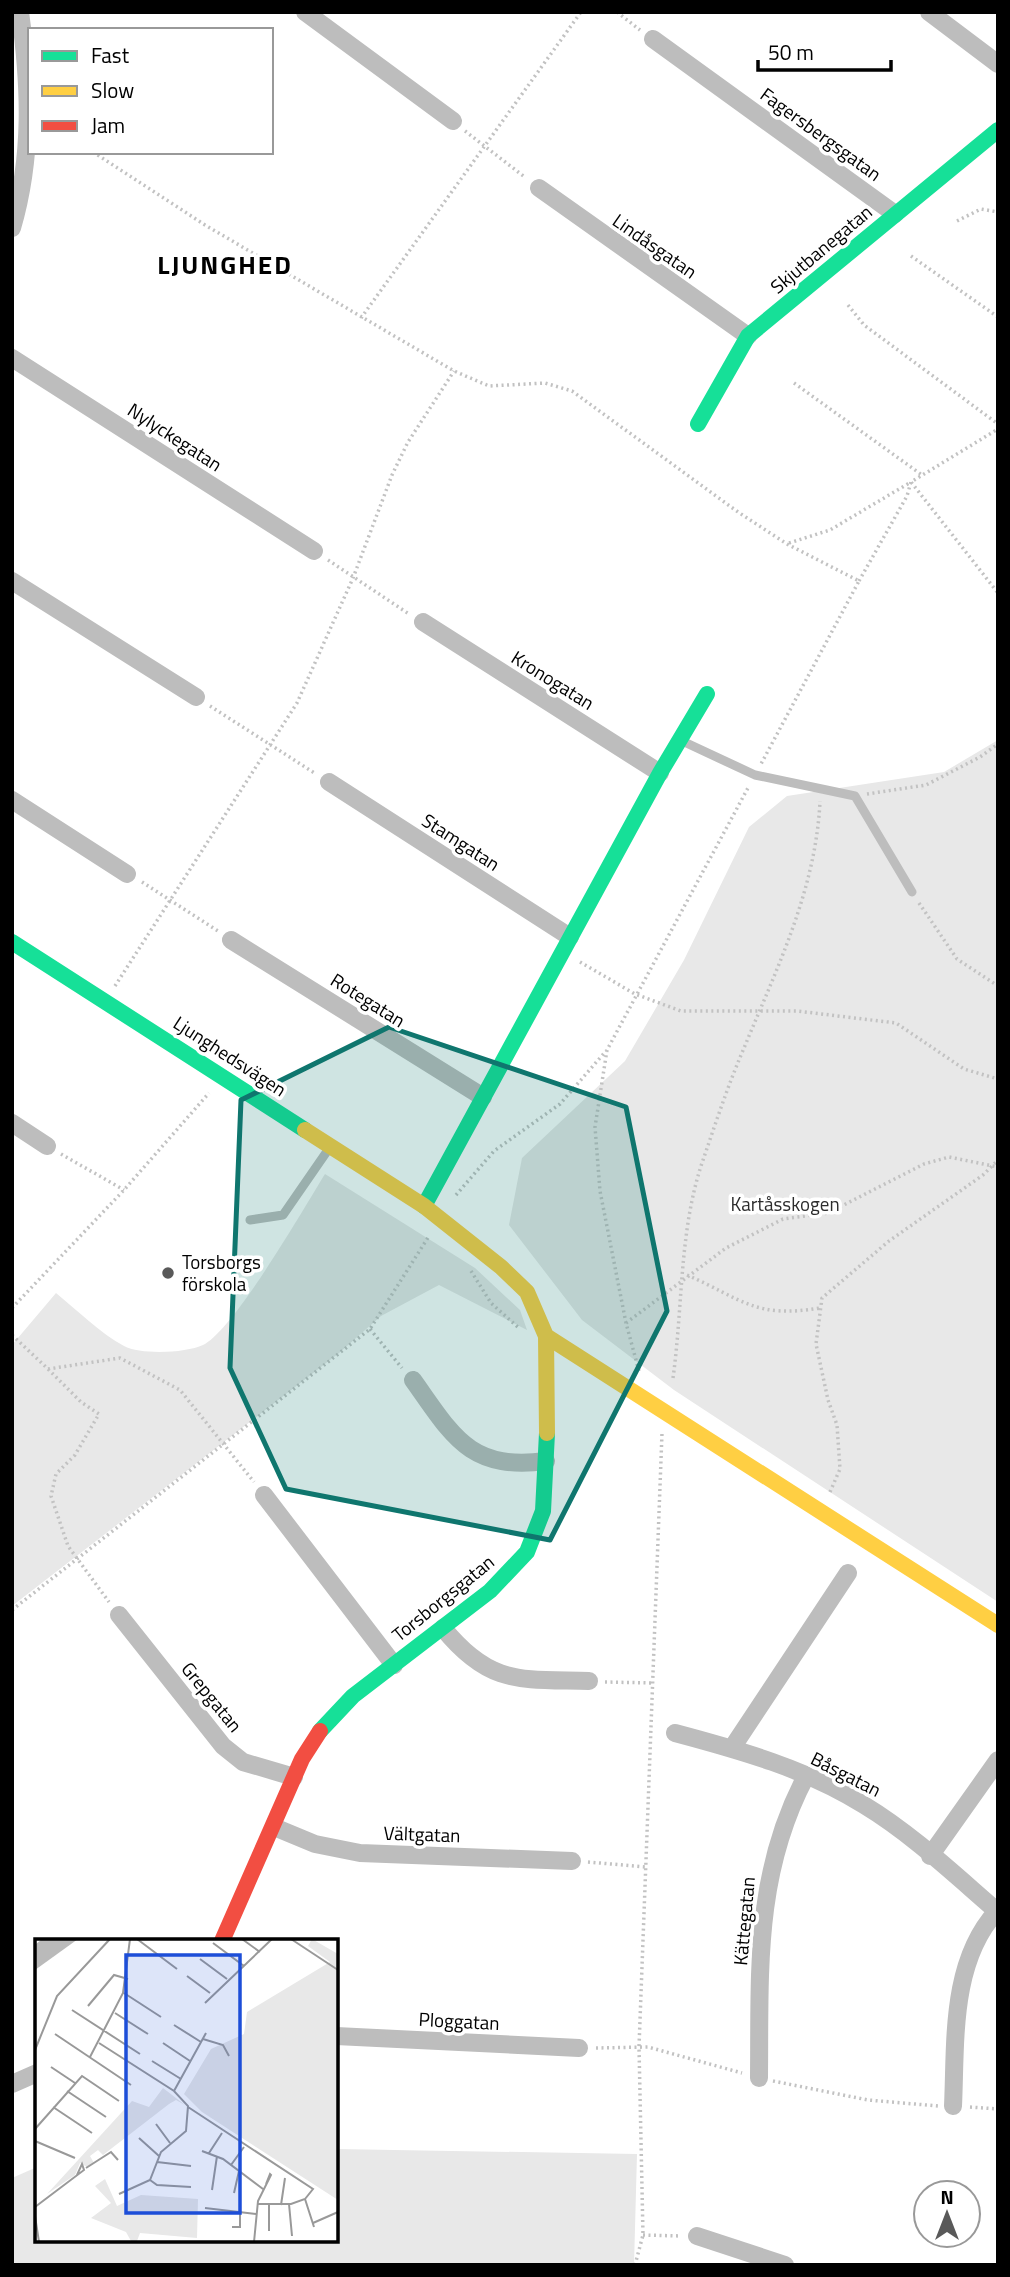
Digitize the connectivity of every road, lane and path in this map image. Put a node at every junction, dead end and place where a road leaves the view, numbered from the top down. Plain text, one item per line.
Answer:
1 (20, 12) edge
2 (305, 12) edge
3 (581, 12) edge
4 (617, 12) edge
5 (929, 12) edge
6 (653, 39) joint
7 (998, 64) edge
8 (28, 116) edge
9 (453, 121) joint
10 (998, 130) edge
11 (28, 144) edge
12 (482, 146) junction
13 (96, 154) edge
14 (539, 188) joint
15 (998, 212) edge
16 (895, 214) junction
17 (14, 219) edge
18 (957, 221) dead end
19 (911, 256) dead end
20 (848, 305) dead end
21 (998, 317) edge
22 (361, 318) junction
23 (748, 336) junction
24 (12, 358) edge
25 (454, 371) junction
26 (794, 383) dead end
27 (698, 424) dead end
28 (998, 424) edge
29 (998, 429) edge
30 (922, 475) junction
31 (911, 482) junction
32 (788, 544) junction
33 (314, 551) joint
34 (354, 578) junction
35 (12, 581) edge
36 (859, 581) junction
37 (998, 593) edge
38 (423, 622) joint
39 (707, 694) dead end
40 (197, 697) joint
41 (679, 740) junction
42 (271, 744) junction
43 (998, 744) edge
44 (660, 773) junction
45 (755, 775) junction
46 (329, 782) joint
47 (820, 790) junction
48 (855, 796) junction
49 (12, 800) edge
50 (127, 874) joint
51 (912, 892) joint
52 (171, 899) junction
53 (231, 940) joint
54 (12, 942) edge
55 (566, 945) junction
56 (998, 986) edge
57 (635, 994) junction
58 (106, 1002) junction
59 (761, 1009) junction
60 (607, 1050) junction
61 (223, 1076) junction
62 (998, 1079) edge
63 (209, 1092) junction
64 (483, 1097) junction
65 (220, 1099) dead end
66 (12, 1123) edge
67 (331, 1145) junction
68 (47, 1146) joint
69 (998, 1160) edge
70 (992, 1166) junction
71 (998, 1167) edge
72 (124, 1190) junction
73 (424, 1206) junction
74 (440, 1218) junction
75 (250, 1220) dead end
76 (419, 1227) dead end
77 (430, 1234) junction
78 (437, 1240) dead end
79 (469, 1270) dead end
80 (685, 1276) junction
81 (12, 1308) edge
82 (820, 1308) junction
83 (626, 1323) junction
84 (370, 1329) junction
85 (12, 1335) edge
86 (547, 1341) junction
87 (48, 1370) junction
88 (673, 1378) dead end
89 (413, 1380) joint
90 (653, 1403) junction
91 (224, 1445) junction
92 (546, 1461) junction
93 (264, 1495) joint
94 (822, 1511) junction
95 (76, 1560) junction
96 (848, 1573) dead end
97 (12, 1610) edge
98 (119, 1615) joint
99 (998, 1625) edge
100 (443, 1628) junction
101 (394, 1665) junction
102 (589, 1681) joint
103 (654, 1683) junction
104 (675, 1733) dead end
105 (732, 1748) junction
106 (998, 1760) edge
107 (806, 1776) junction
108 (293, 1777) junction
109 (274, 1827) junction
110 (930, 1856) junction
111 (572, 1861) joint
112 (646, 1867) junction
113 (997, 1911) edge
114 (223, 1939) edge
115 (338, 2036) edge
116 (639, 2047) junction
117 (579, 2048) joint
118 (35, 2074) edge
119 (759, 2078) junction
120 (12, 2084) edge
121 (953, 2106) junction
122 (998, 2109) edge
123 (643, 2235) junction
124 (697, 2236) joint
125 (728, 2257) edge
126 (635, 2265) edge
127 (785, 2265) edge

1 - 8 street
2 - 9 street
3 - 12 path
4 - 6 path
5 - 7 street
6 - 16 street, Fagersbergsgatan
9 - 12 path
10 - 16 street, Skjutbanegatan
11 - 17 street
12 - 14 path
12 - 22 path
13 - 22 path
14 - 23 street, Lindåsgatan
15 - 18 path
16 - 23 street, Skjutbanegatan
19 - 21 path
20 - 28 path
22 - 25 path
23 - 27 street, Skjutbanegatan
24 - 33 street, Nylyckegatan
25 - 32 path
25 - 34 path
26 - 30 path
29 - 30 path
30 - 31 path
31 - 32 path
31 - 36 path
31 - 37 path
32 - 36 path
33 - 34 path
34 - 38 path
34 - 42 path
35 - 40 street
36 - 45 path
38 - 44 street, Kronogatan
39 - 41 street
40 - 42 path
41 - 44 street
41 - 45 lane
42 - 46 path
42 - 52 path
43 - 48 path
44 - 55 street
45 - 47 lane
45 - 57 path
46 - 55 street, Stamgatan
47 - 48 lane
47 - 59 path
48 - 51 lane
49 - 50 street
50 - 52 path
51 - 56 path
52 - 53 path
52 - 58 path
53 - 64 street, Rotegatan
54 - 58 street, Ljunghedsvägen
55 - 57 path
55 - 64 street
57 - 59 path
57 - 60 path
58 - 61 street, Ljunghedsvägen
59 - 62 path
59 - 80 path
60 - 74 path
60 - 83 path
61 - 63 path
61 - 67 street, Ljunghedsvägen
63 - 65 path
63 - 72 path
64 - 73 street
66 - 68 street
67 - 73 street, Ljunghedsvägen
67 - 75 lane
68 - 72 path
69 - 70 path
70 - 71 path
70 - 80 path
70 - 82 path
72 - 81 path
73 - 74 street, Torsborgsgatan
74 - 77 path
74 - 86 street, Torsborgsgatan
76 - 77 path
77 - 78 path
77 - 84 path
79 - 86 path
80 - 82 path
80 - 83 path
80 - 88 path
82 - 94 path
83 - 90 path
84 - 89 path
84 - 91 path
85 - 87 path
86 - 90 street
86 - 92 street, Torsborgsgatan
87 - 91 path
87 - 95 path
89 - 92 street
90 - 94 street
90 - 103 path
91 - 93 path
91 - 95 path
92 - 100 street, Torsborgsgatan
93 - 101 street
94 - 99 street
95 - 97 path
95 - 98 path
96 - 105 street
98 - 108 street, Grepgatan
100 - 101 street, Torsborgsgatan
100 - 102 street
101 - 108 street, Torsborgsgatan
102 - 103 path
103 - 112 path
104 - 105 street, Båsgatan
105 - 107 street, Båsgatan
106 - 110 street
107 - 110 street, Båsgatan
107 - 119 street, Kättegatan
108 - 109 street, Torsborgsgatan
109 - 111 street, Vältgatan
109 - 114 street, Torsborgsgatan
110 - 113 street, Båsgatan
111 - 112 path
112 - 116 path
113 - 121 street
115 - 117 street, Ploggatan
116 - 117 path
116 - 119 path
116 - 123 path
118 - 120 street
119 - 121 path
121 - 122 path
123 - 124 path
123 - 126 path
124 - 125 street
125 - 127 street

